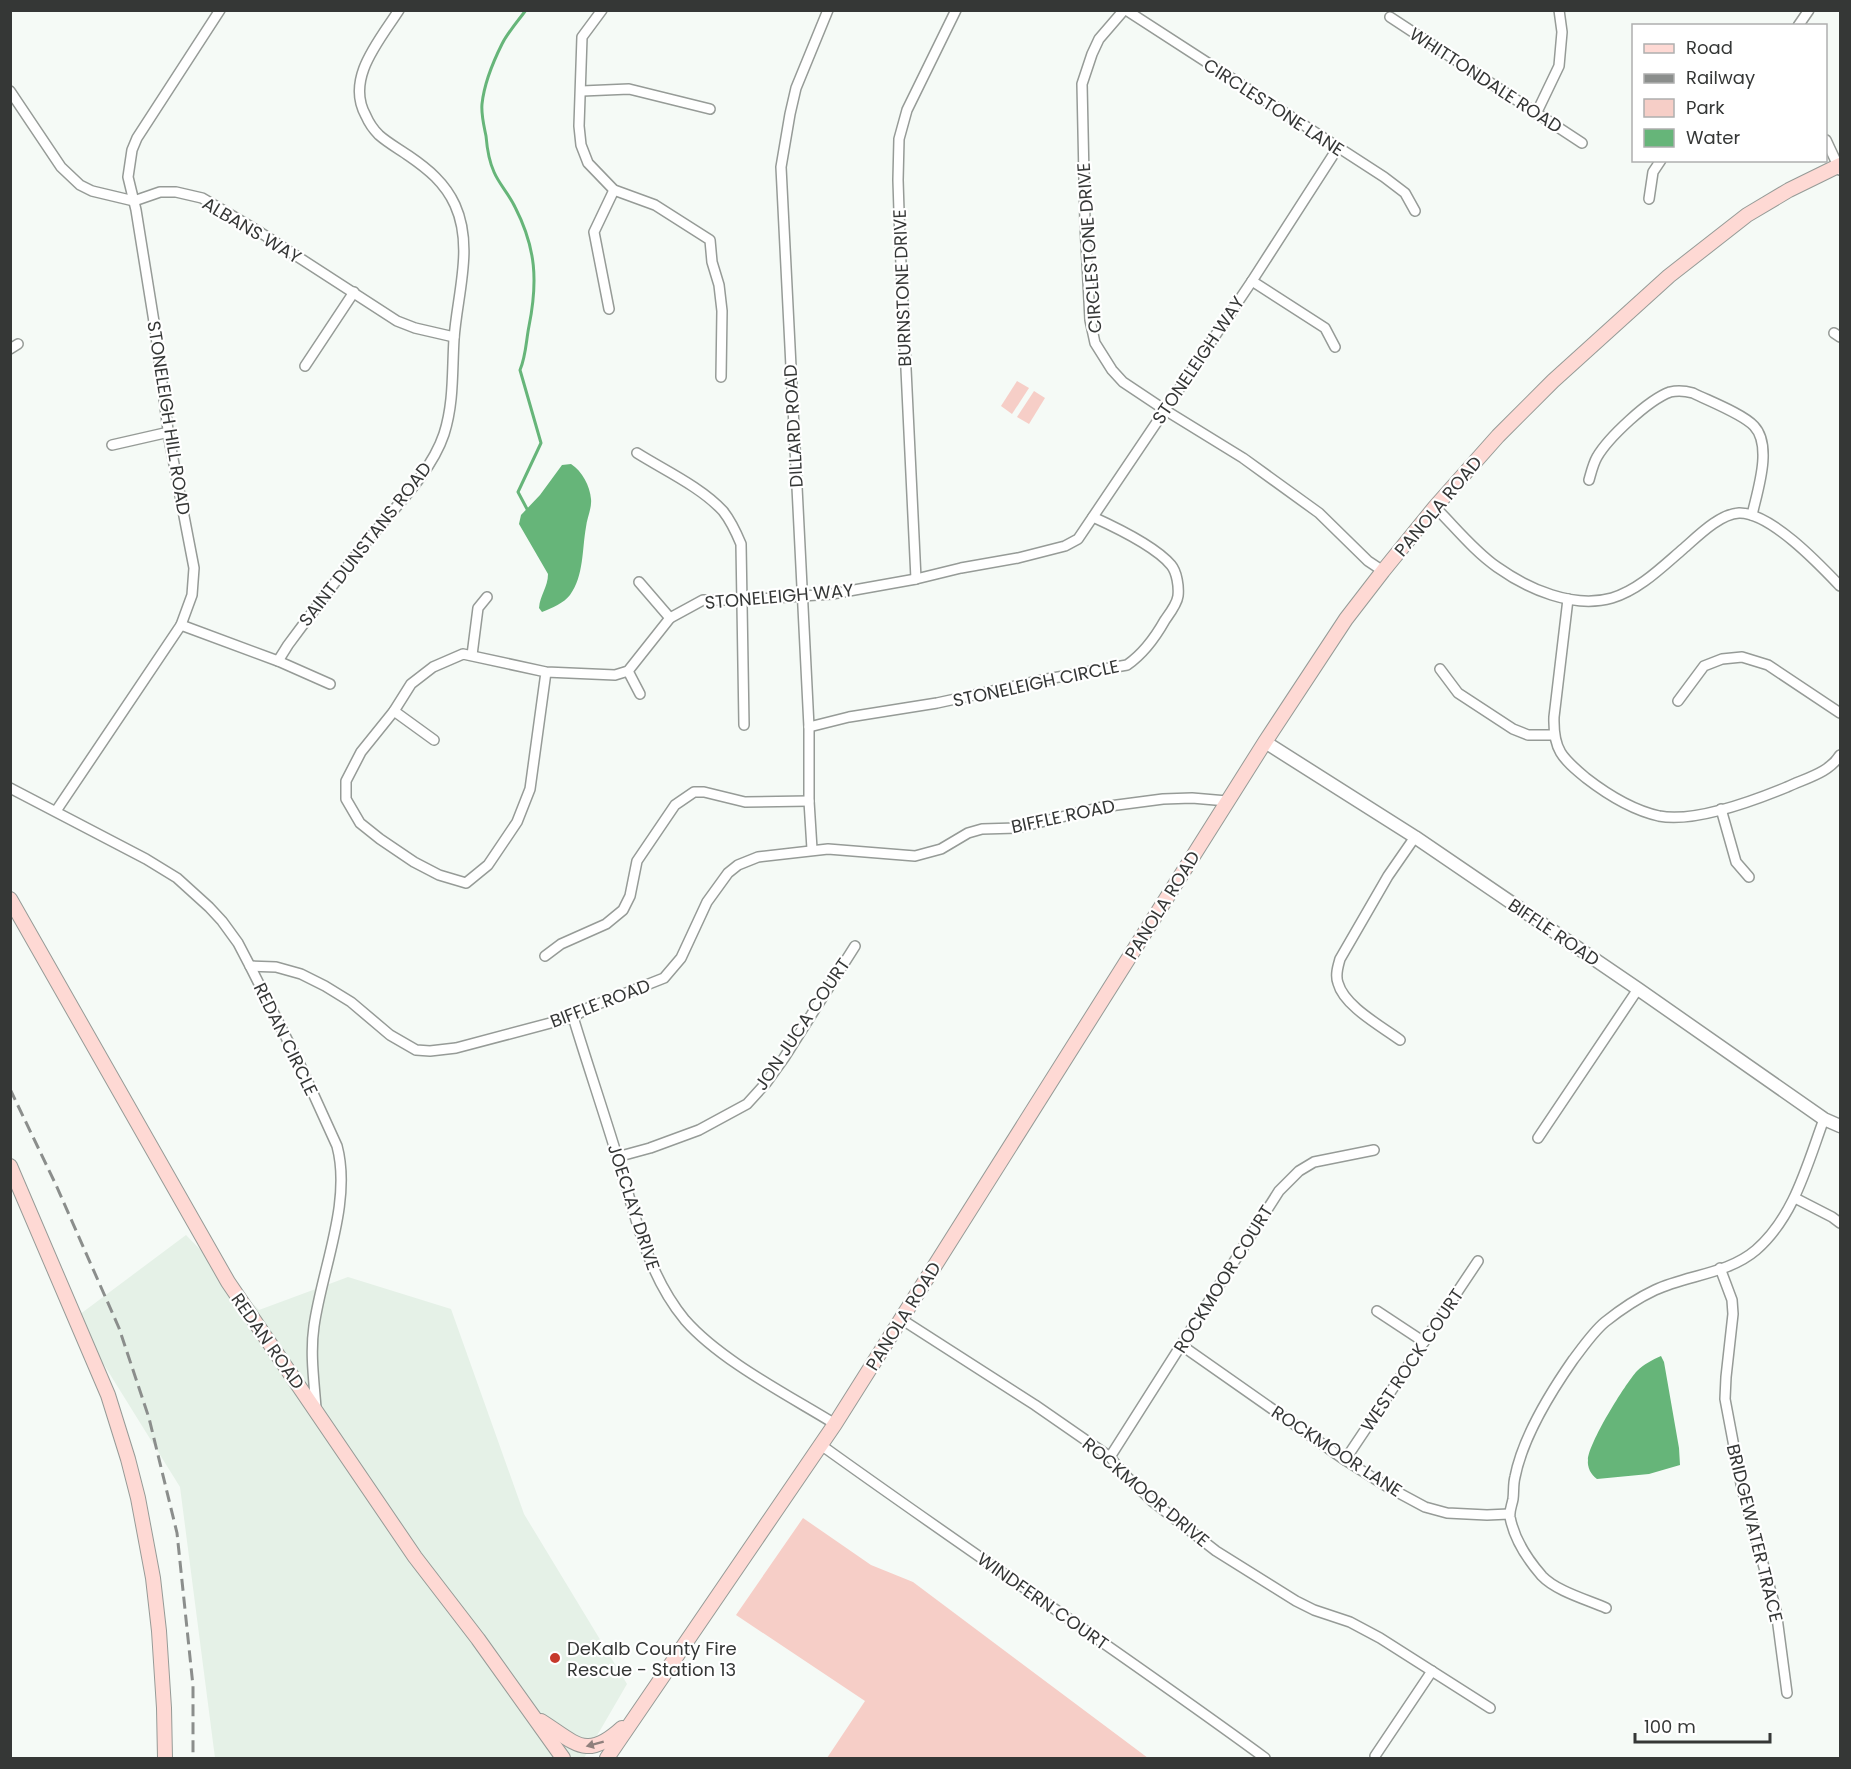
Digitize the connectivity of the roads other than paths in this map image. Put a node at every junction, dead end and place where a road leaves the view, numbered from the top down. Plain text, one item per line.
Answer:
1 (220, 10) edge
2 (399, 10) edge
3 (602, 10) edge
4 (828, 10) edge
5 (956, 10) edge
6 (1125, 10) edge
7 (1559, 10) edge
8 (1809, 10) edge
9 (1390, 17) dead end
10 (1799, 24) edge
11 (10, 91) edge
12 (582, 91) junction
13 (710, 109) dead end
14 (1536, 114) junction
15 (1827, 142) edge
16 (1582, 143) dead end
17 (1337, 149) junction
18 (1660, 162) edge
19 (1840, 167) edge
20 (614, 190) junction
21 (1649, 199) dead end
22 (134, 201) junction
23 (1415, 211) dead end
24 (1252, 281) junction
25 (354, 292) junction
26 (609, 309) dead end
27 (454, 336) junction
28 (1335, 347) dead end
29 (305, 366) dead end
30 (720, 376) dead end
31 (1165, 410) junction
32 (169, 432) junction
33 (112, 445) dead end
34 (637, 453) dead end
35 (1589, 480) dead end
36 (1435, 507) junction
37 (1752, 515) junction
38 (1093, 517) junction
39 (1383, 571) junction
40 (915, 579) junction
41 (639, 582) dead end
42 (1840, 586) edge
43 (801, 596) junction
44 (487, 597) dead end
45 (1568, 598) junction
46 (741, 600) junction
47 (670, 618) junction
48 (181, 625) junction
49 (472, 655) junction
50 (278, 661) junction
51 (1440, 669) dead end
52 (628, 671) junction
53 (546, 672) junction
54 (330, 684) dead end
55 (640, 694) dead end
56 (1678, 701) dead end
57 (394, 711) junction
58 (1840, 713) edge
59 (744, 725) dead end
60 (809, 727) junction
61 (1554, 735) junction
62 (434, 740) dead end
63 (1264, 742) junction
64 (1840, 755) edge
65 (10, 788) edge
66 (809, 801) junction
67 (1227, 801) junction
68 (1721, 809) junction
69 (56, 812) junction
70 (1415, 837) junction
71 (812, 849) junction
72 (1749, 877) dead end
73 (10, 899) edge
74 (855, 946) dead end
75 (545, 956) dead end
76 (250, 966) junction
77 (1638, 989) junction
78 (573, 1017) junction
79 (1401, 1040) dead end
80 (1824, 1119) junction
81 (1840, 1126) edge
82 (1538, 1138) dead end
83 (1374, 1150) dead end
84 (617, 1157) junction
85 (10, 1166) edge
86 (1795, 1198) junction
87 (1840, 1223) edge
88 (1478, 1261) dead end
89 (1720, 1268) junction
90 (1377, 1311) dead end
91 (901, 1319) junction
92 (1424, 1342) junction
93 (1181, 1346) junction
94 (316, 1411) junction
95 (835, 1424) junction
96 (821, 1445) junction
97 (1110, 1457) junction
98 (1345, 1460) junction
99 (1509, 1515) junction
100 (1606, 1608) dead end
101 (1432, 1671) junction
102 (1787, 1693) dead end
103 (1490, 1708) dead end
104 (641, 1710) junction
105 (533, 1716) junction
106 (1375, 1756) dead end
107 (165, 1758) edge
108 (563, 1758) edge
109 (608, 1758) edge
110 (1265, 1758) edge

1 - 22 street, STONELEIGH HILL ROAD
2 - 27 street, SAINT DUNSTANS ROAD
3 - 12 street
4 - 43 street, DILLARD ROAD
5 - 40 street, BURNSTONE DRIVE
6 - 17 street, CIRCLESTONE LANE
6 - 31 street, CIRCLESTONE DRIVE
7 - 14 street
8 - 10 street
9 - 14 street, WHITTONDALE ROAD
11 - 22 street
12 - 13 street
12 - 20 street
14 - 16 street, WHITTONDALE ROAD
15 - 19 street
17 - 23 street, CIRCLESTONE LANE
17 - 24 street, STONELEIGH WAY
18 - 21 street
19 - 36 main road, PANOLA ROAD
20 - 26 street
20 - 30 street
22 - 25 street, ALBANS WAY
22 - 32 street, STONELEIGH HILL ROAD
24 - 28 street
24 - 31 street, STONELEIGH WAY
25 - 27 street, ALBANS WAY
25 - 29 street
27 - 50 street, SAINT DUNSTANS ROAD
31 - 38 street, STONELEIGH WAY
31 - 39 street, CIRCLESTONE DRIVE
32 - 33 street
32 - 48 street, STONELEIGH HILL ROAD
34 - 46 street
35 - 37 street
36 - 39 main road, PANOLA ROAD
36 - 45 street
37 - 42 street
37 - 45 street
38 - 40 street, STONELEIGH WAY
38 - 60 street, STONELEIGH CIRCLE
39 - 63 main road, PANOLA ROAD
40 - 43 street, STONELEIGH WAY
41 - 47 street
43 - 46 street, STONELEIGH WAY
43 - 60 street, DILLARD ROAD
44 - 49 street
45 - 61 street
46 - 47 street, STONELEIGH WAY
46 - 59 street
47 - 52 street, STONELEIGH WAY
48 - 50 street
48 - 69 street, STONELEIGH HILL ROAD
49 - 53 street
49 - 57 street
50 - 54 street
51 - 61 street
52 - 53 street
52 - 55 street
53 - 57 street
56 - 58 street
57 - 62 street
60 - 66 street, DILLARD ROAD
61 - 68 street
63 - 67 main road, PANOLA ROAD
63 - 70 street, BIFFLE ROAD
64 - 68 street
65 - 69 street, REDAN CIRCLE
66 - 71 street, DILLARD ROAD
66 - 75 street
67 - 71 street, BIFFLE ROAD
67 - 91 main road, PANOLA ROAD
68 - 72 street
69 - 76 street, REDAN CIRCLE
70 - 77 street, BIFFLE ROAD
70 - 79 street
71 - 78 street, BIFFLE ROAD
73 - 94 main road, REDAN ROAD
74 - 84 street, JON JUCA COURT
76 - 78 street, BIFFLE ROAD
76 - 94 street, REDAN CIRCLE
77 - 80 street, BIFFLE ROAD
77 - 82 street
78 - 84 street, JOECLAY DRIVE
80 - 81 street, BIFFLE ROAD
80 - 86 street
83 - 93 street, ROCKMOOR COURT
84 - 95 street, JOECLAY DRIVE
85 - 107 main road
86 - 87 street
86 - 89 street
88 - 92 street, WEST ROCK COURT
89 - 99 street
89 - 102 street, BRIDGEWATER TRACE
90 - 92 street
91 - 95 main road, PANOLA ROAD
91 - 97 street, ROCKMOOR DRIVE
92 - 98 street, WEST ROCK COURT
93 - 97 street, ROCKMOOR COURT
93 - 98 street, ROCKMOOR LANE
94 - 105 main road, REDAN ROAD
95 - 96 main road, PANOLA ROAD
96 - 104 main road, PANOLA ROAD
96 - 110 street, WINDFERN COURT
97 - 101 street, ROCKMOOR DRIVE
98 - 99 street, ROCKMOOR LANE
99 - 100 street
101 - 103 street, ROCKMOOR DRIVE
101 - 106 street
104 -> 105 main road
104 - 109 main road, PANOLA ROAD
105 - 108 main road, REDAN ROAD

